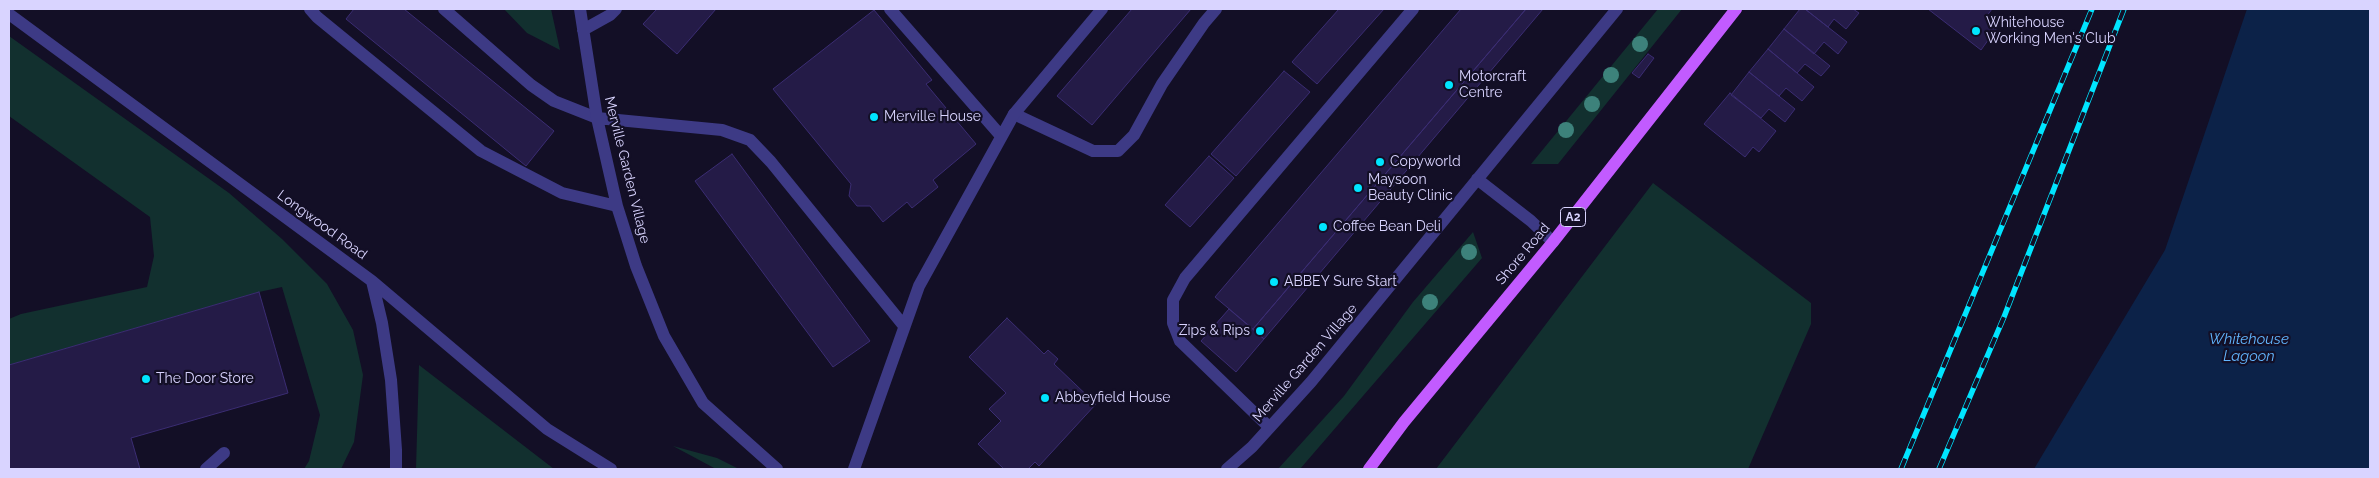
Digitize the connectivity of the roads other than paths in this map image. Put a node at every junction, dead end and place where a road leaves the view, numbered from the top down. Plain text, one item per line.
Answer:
1 (310, 9) edge
2 (444, 9) edge
3 (580, 9) edge
4 (616, 9) edge
5 (890, 9) edge
6 (1102, 9) edge
7 (1216, 9) edge
8 (1412, 9) edge
9 (1617, 9) edge
10 (1736, 9) edge
11 (9, 14) edge
12 (583, 30) junction
13 (1014, 114) junction
14 (597, 118) junction
15 (1001, 136) junction
16 (1477, 178) junction
17 (618, 206) junction
18 (1553, 242) junction
19 (372, 281) junction
20 (904, 326) junction
21 (1269, 427) junction
22 (224, 453) dead end
23 (206, 469) edge
24 (396, 469) edge
25 (610, 469) edge
26 (777, 469) edge
27 (854, 469) edge
28 (1227, 469) edge
29 (1369, 469) edge

1 - 17 street
2 - 14 street
3 - 12 street, Merville Garden Village
4 - 12 street
5 - 15 street
6 - 13 street
7 - 13 street
8 - 21 street
9 - 16 street, Merville Garden Village
10 - 18 main road, Shore Road / A2
11 - 19 street, Longwood Road
12 - 14 street, Merville Garden Village
13 - 15 street
14 - 17 street, Merville Garden Village
14 - 20 street
15 - 20 street
16 - 18 street
16 - 21 street, Merville Garden Village
17 - 26 street, Merville Garden Village
18 - 29 main road, Shore Road / A2
19 - 24 street
19 - 25 street, Longwood Road
20 - 27 street
21 - 28 street, Merville Garden Village
22 - 23 street

